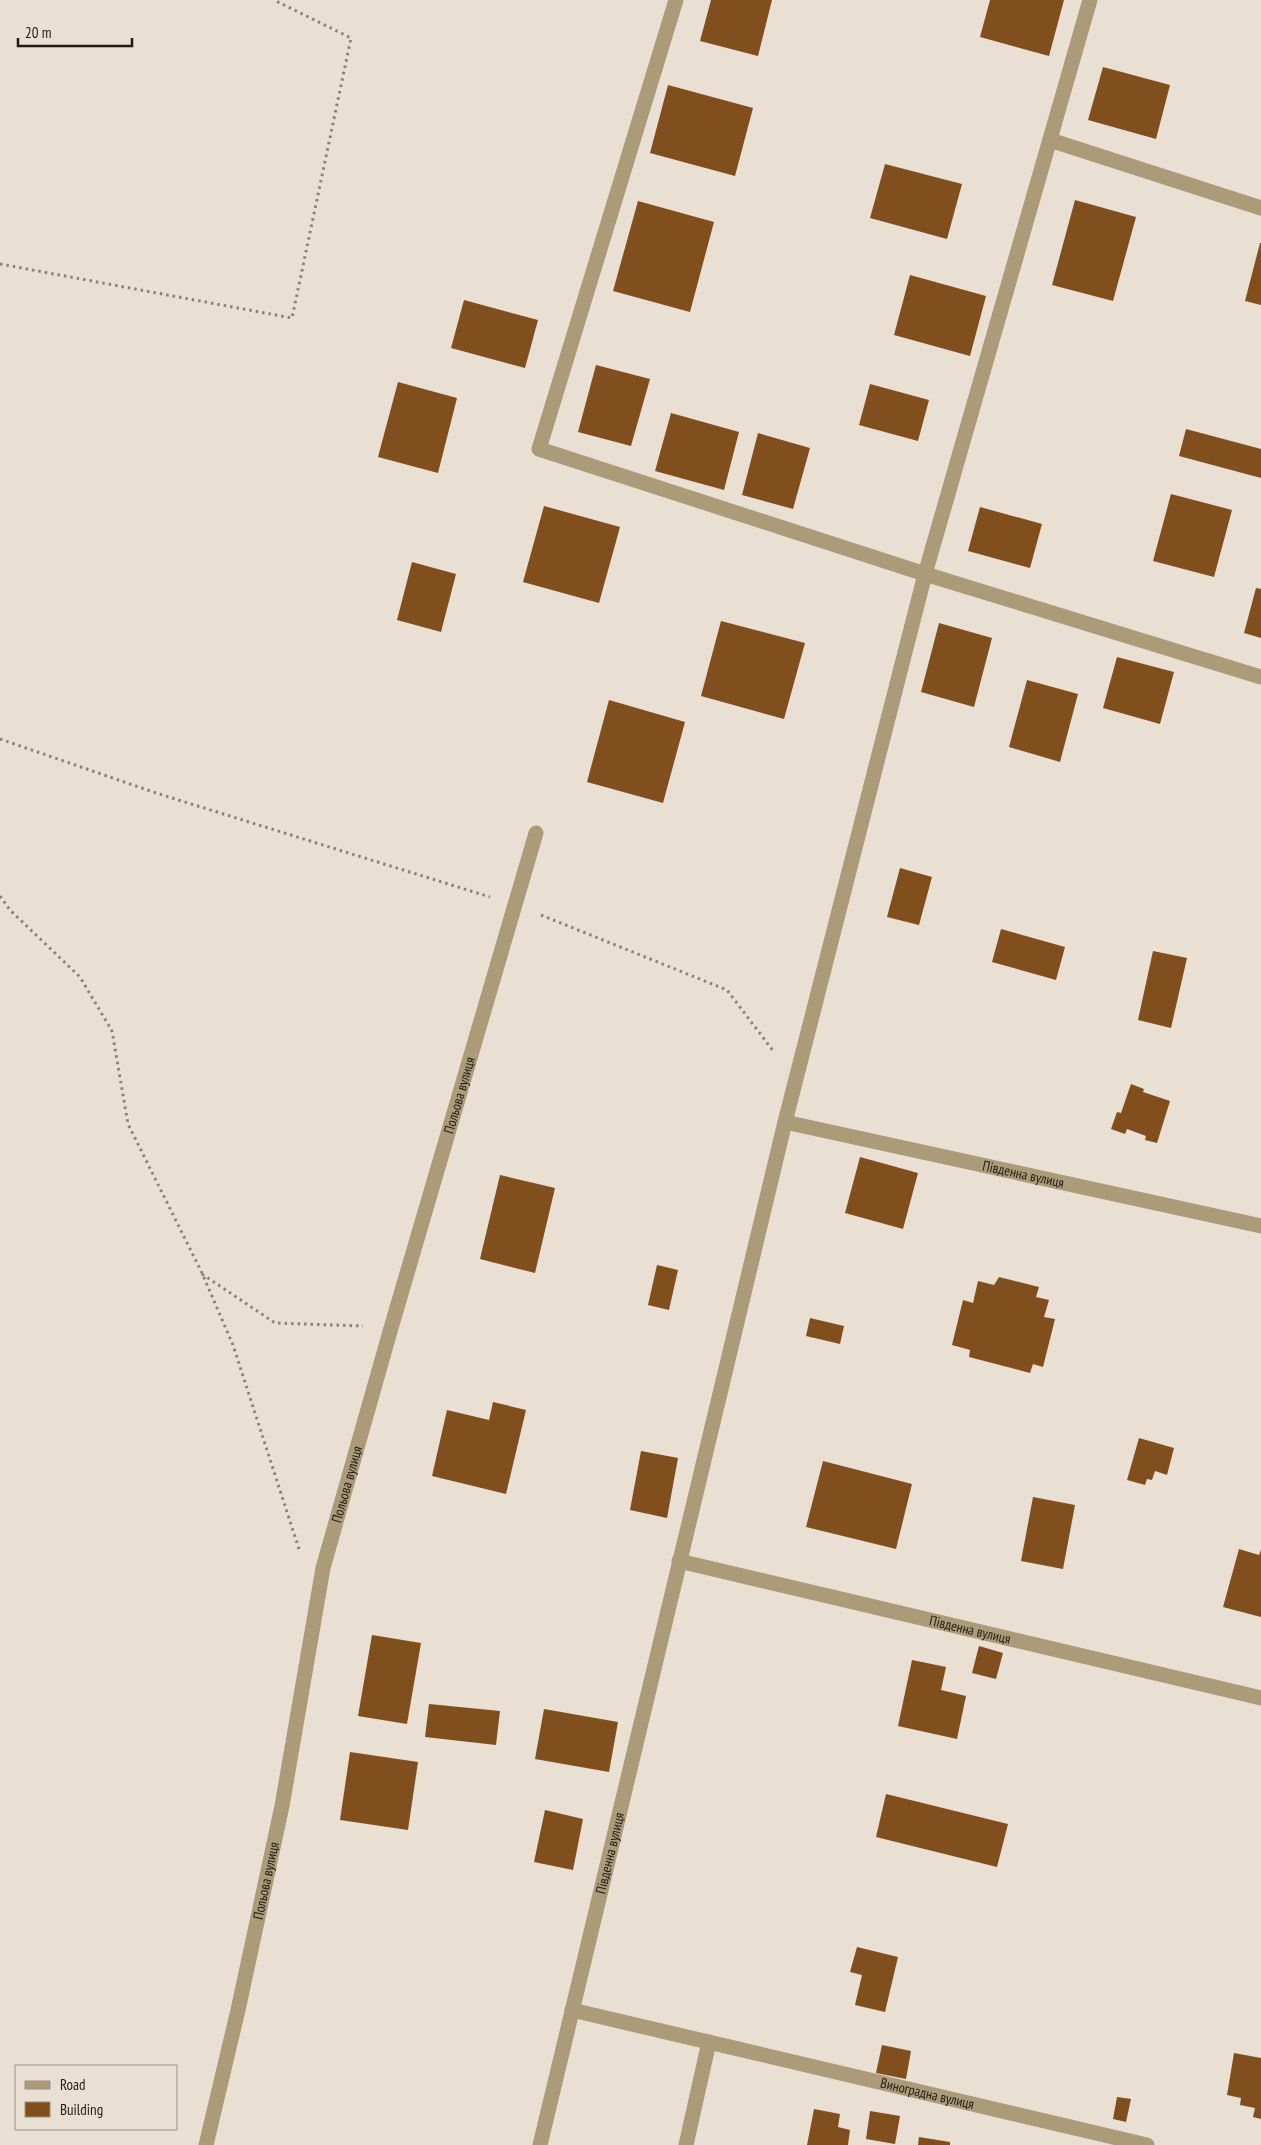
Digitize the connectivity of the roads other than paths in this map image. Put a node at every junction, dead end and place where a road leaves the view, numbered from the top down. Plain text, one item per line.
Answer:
1 (676, 0) edge
2 (1090, 0) edge
3 (1050, 140) junction
4 (1261, 208) edge
5 (925, 574) junction
6 (1261, 677) edge
7 (536, 834) dead end
8 (785, 1122) junction
9 (1261, 1226) edge
10 (679, 1560) junction
11 (1261, 1698) edge
12 (572, 2010) junction
13 (709, 2042) junction
14 (206, 2145) edge
15 (540, 2145) edge
16 (686, 2145) edge
17 (1147, 2145) edge

1 - 5 street
2 - 3 street, Південна вулиця
3 - 4 street
3 - 5 street, Південна вулиця
5 - 6 street
5 - 8 street, Південна вулиця
7 - 14 street, Польова вулиця
8 - 9 street, Південна вулиця
8 - 10 street, Південна вулиця
10 - 11 street, Південна вулиця
10 - 12 street, Південна вулиця
12 - 13 street, Виноградна вулиця
12 - 15 street, Південна вулиця
13 - 16 street
13 - 17 street, Виноградна вулиця

